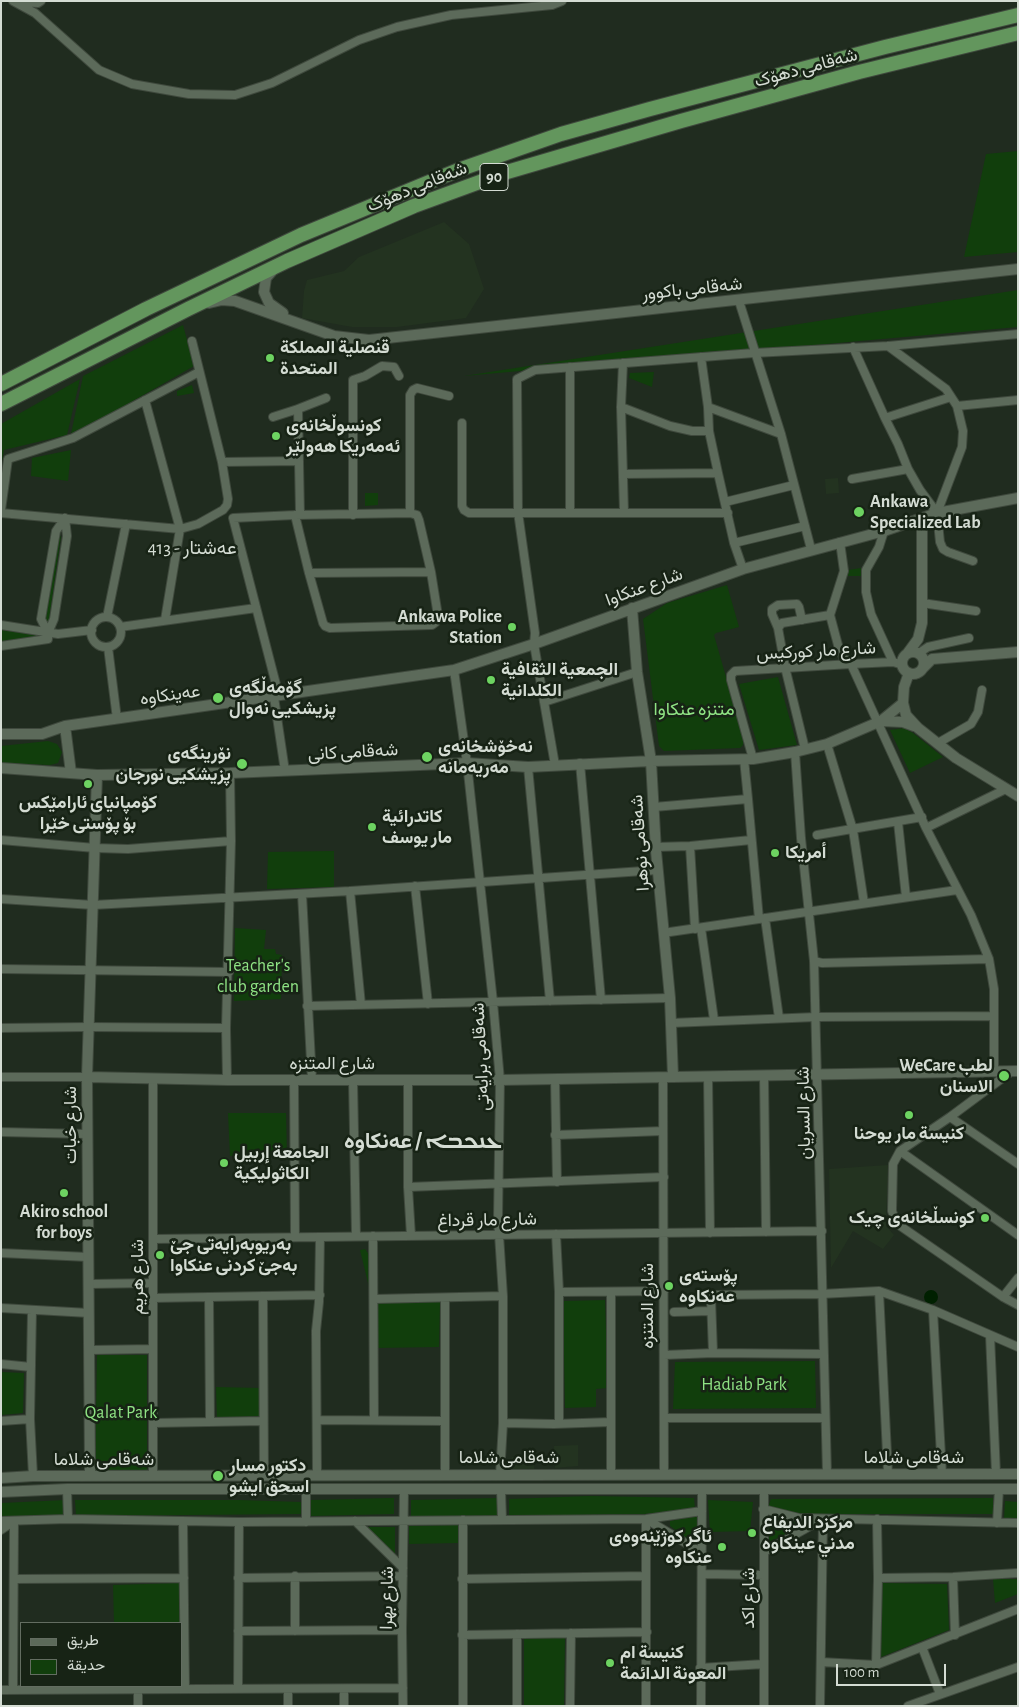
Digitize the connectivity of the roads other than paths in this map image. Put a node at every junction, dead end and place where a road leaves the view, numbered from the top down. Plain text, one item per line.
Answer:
1 (40, 1) edge
2 (562, 1) edge
3 (14, 2) edge
4 (1018, 15) edge
5 (1018, 33) edge
6 (679, 101) junction
7 (681, 121) junction
8 (287, 260) junction
9 (1018, 269) edge
10 (739, 301) junction
11 (188, 309) junction
12 (303, 325) junction
13 (1018, 334) edge
14 (192, 341) dead end
15 (888, 346) junction
16 (853, 348) junction
17 (754, 353) junction
18 (700, 357) junction
19 (623, 363) junction
20 (570, 368) junction
21 (200, 372) junction
22 (399, 376) dead end
23 (1, 384) edge
24 (449, 396) dead end
25 (951, 397) junction
26 (326, 398) dead end
27 (145, 400) junction
28 (1018, 400) edge
29 (1, 404) edge
30 (957, 406) junction
31 (621, 407) junction
32 (708, 407) junction
33 (298, 409) junction
34 (272, 416) dead end
35 (885, 418) junction
36 (462, 423) dead end
37 (709, 431) junction
38 (781, 434) junction
39 (299, 461) junction
40 (222, 462) junction
41 (908, 469) junction
42 (718, 473) junction
43 (623, 474) junction
44 (852, 478) dead end
45 (794, 485) junction
46 (1018, 498) edge
47 (725, 502) junction
48 (1, 507) edge
49 (518, 512) junction
50 (624, 512) junction
51 (410, 513) junction
52 (570, 513) junction
53 (728, 513) junction
54 (937, 513) junction
55 (298, 515) junction
56 (353, 515) junction
57 (65, 518) junction
58 (922, 519) junction
59 (126, 524) junction
60 (805, 526) junction
61 (180, 529) junction
62 (884, 531) junction
63 (840, 542) junction
64 (734, 543) junction
65 (812, 549) junction
66 (973, 561) dead end
67 (743, 568) junction
68 (431, 572) junction
69 (309, 573) junction
70 (922, 603) junction
71 (256, 608) junction
72 (632, 608) junction
73 (976, 611) dead end
74 (830, 615) junction
75 (107, 617) junction
76 (165, 620) junction
77 (802, 620) junction
78 (1, 626) edge
79 (120, 627) junction
80 (778, 628) junction
81 (92, 630) junction
82 (48, 632) junction
83 (968, 638) dead end
84 (534, 644) junction
85 (1, 646) edge
86 (108, 647) junction
87 (1018, 652) edge
88 (907, 654) junction
89 (919, 654) junction
90 (852, 664) junction
91 (785, 667) junction
92 (902, 667) junction
93 (922, 669) junction
94 (454, 670) junction
95 (637, 672) junction
96 (982, 690) dead end
97 (276, 697) junction
98 (544, 702) junction
99 (902, 703) junction
100 (117, 719) junction
101 (879, 722) junction
102 (65, 726) junction
103 (918, 728) junction
104 (1, 734) edge
105 (938, 743) junction
106 (827, 744) junction
107 (800, 750) junction
108 (748, 759) junction
109 (651, 761) junction
110 (467, 763) junction
111 (580, 763) junction
112 (556, 765) junction
113 (528, 767) junction
114 (1, 768) edge
115 (285, 771) junction
116 (72, 773) junction
117 (230, 773) junction
118 (97, 775) junction
119 (1006, 789) junction
120 (1018, 796) edge
121 (748, 798) junction
122 (654, 807) junction
123 (922, 817) junction
124 (898, 822) junction
125 (926, 828) junction
126 (853, 830) junction
127 (817, 835) dead end
128 (1, 840) edge
129 (751, 840) junction
130 (231, 841) junction
131 (690, 846) junction
132 (655, 847) junction
133 (95, 848) junction
134 (658, 870) junction
135 (591, 874) junction
136 (539, 878) junction
137 (480, 882) junction
138 (416, 886) junction
139 (957, 890) junction
140 (350, 891) junction
141 (302, 894) junction
142 (231, 898) junction
143 (906, 898) junction
144 (1, 899) edge
145 (864, 903) junction
146 (93, 905) junction
147 (810, 912) junction
148 (762, 919) junction
149 (698, 928) junction
150 (663, 933) junction
151 (989, 959) junction
152 (814, 961) junction
153 (1, 969) edge
154 (90, 970) junction
155 (229, 972) junction
156 (670, 998) junction
157 (601, 1000) junction
158 (550, 1001) junction
159 (493, 1002) junction
160 (428, 1004) junction
161 (361, 1005) junction
162 (307, 1006) junction
163 (994, 1016) junction
164 (816, 1017) junction
165 (779, 1018) junction
166 (714, 1020) junction
167 (671, 1023) junction
168 (88, 1027) junction
169 (1, 1028) edge
170 (226, 1028) junction
171 (994, 1071) junction
172 (1015, 1071) edge
173 (818, 1074) junction
174 (764, 1075) junction
175 (708, 1076) junction
176 (1, 1077) edge
177 (87, 1077) junction
178 (668, 1077) junction
179 (153, 1079) junction
180 (555, 1079) junction
181 (227, 1080) junction
182 (294, 1080) junction
183 (312, 1080) junction
184 (353, 1080) junction
185 (408, 1080) junction
186 (500, 1080) junction
187 (950, 1117) junction
188 (663, 1131) junction
189 (1, 1132) edge
190 (86, 1134) junction
191 (555, 1135) junction
192 (900, 1150) junction
193 (1018, 1164) edge
194 (664, 1177) junction
195 (557, 1182) junction
196 (498, 1184) junction
197 (408, 1187) junction
198 (822, 1231) junction
199 (766, 1232) junction
200 (664, 1233) junction
201 (710, 1233) junction
202 (556, 1234) junction
203 (499, 1235) junction
204 (1018, 1235) edge
205 (356, 1236) junction
206 (373, 1236) junction
207 (411, 1236) junction
208 (295, 1237) junction
209 (320, 1237) junction
210 (153, 1239) junction
211 (1, 1253) edge
212 (88, 1257) junction
213 (1018, 1278) edge
214 (89, 1284) junction
215 (153, 1284) junction
216 (879, 1290) junction
217 (664, 1291) junction
218 (559, 1292) junction
219 (611, 1292) junction
220 (822, 1294) junction
221 (320, 1295) junction
222 (263, 1296) junction
223 (503, 1296) junction
224 (209, 1297) junction
225 (1003, 1297) junction
226 (153, 1298) junction
227 (445, 1298) junction
228 (374, 1299) junction
229 (1018, 1305) edge
230 (1, 1308) edge
231 (32, 1310) junction
232 (933, 1310) junction
233 (711, 1311) junction
234 (674, 1312) dead end
235 (89, 1313) junction
236 (990, 1334) junction
237 (1018, 1347) edge
238 (153, 1349) junction
239 (89, 1350) junction
240 (713, 1353) junction
241 (824, 1354) junction
242 (664, 1355) junction
243 (1, 1364) edge
244 (31, 1367) junction
245 (664, 1418) junction
246 (825, 1418) junction
247 (30, 1419) junction
248 (317, 1420) junction
249 (374, 1420) junction
250 (1, 1421) edge
251 (263, 1421) junction
252 (444, 1421) junction
253 (210, 1422) junction
254 (611, 1422) junction
255 (503, 1423) junction
256 (559, 1423) junction
257 (153, 1424) junction
258 (559, 1474) junction
259 (610, 1474) junction
260 (664, 1474) junction
261 (827, 1474) junction
262 (848, 1474) junction
263 (868, 1474) junction
264 (888, 1474) junction
265 (942, 1474) junction
266 (996, 1474) junction
267 (1018, 1474) edge
268 (264, 1475) junction
269 (317, 1475) junction
270 (445, 1475) junction
271 (500, 1475) junction
272 (33, 1476) junction
273 (90, 1476) junction
274 (153, 1476) junction
275 (200, 1476) junction
276 (1, 1478) edge
277 (1018, 1488) edge
278 (67, 1489) junction
279 (702, 1489) junction
280 (764, 1489) junction
281 (848, 1489) junction
282 (868, 1489) junction
283 (999, 1489) junction
284 (200, 1490) junction
285 (306, 1490) junction
286 (404, 1490) junction
287 (501, 1490) junction
288 (560, 1490) junction
289 (1, 1492) edge
290 (764, 1509) junction
291 (702, 1511) junction
292 (68, 1519) junction
293 (646, 1519) junction
294 (823, 1519) junction
295 (877, 1519) junction
296 (463, 1520) junction
297 (502, 1520) junction
298 (1, 1521) edge
299 (14, 1521) junction
300 (355, 1521) junction
301 (403, 1521) junction
302 (183, 1522) junction
303 (239, 1522) junction
304 (306, 1522) junction
305 (997, 1523) junction
306 (1018, 1523) edge
307 (1, 1530) edge
308 (764, 1552) junction
309 (702, 1553) junction
310 (403, 1572) junction
311 (1018, 1573) edge
312 (702, 1574) junction
313 (764, 1575) junction
314 (295, 1576) junction
315 (646, 1576) junction
316 (953, 1577) junction
317 (184, 1578) junction
318 (238, 1578) junction
319 (878, 1578) junction
320 (14, 1579) junction
321 (462, 1579) junction
322 (1018, 1609) edge
323 (402, 1630) junction
324 (238, 1631) junction
325 (296, 1631) junction
326 (647, 1632) junction
327 (17, 1633) edge
328 (183, 1633) edge
329 (517, 1634) junction
330 (571, 1634) junction
331 (955, 1635) junction
332 (462, 1636) junction
333 (922, 1648) junction
334 (821, 1662) junction
335 (764, 1664) junction
336 (876, 1665) junction
337 (1018, 1667) edge
338 (700, 1668) junction
339 (344, 1688) junction
340 (403, 1688) junction
341 (138, 1689) junction
342 (185, 1689) junction
343 (238, 1689) junction
344 (288, 1689) junction
345 (1, 1690) edge
346 (13, 1690) junction
347 (940, 1694) junction
348 (138, 1706) edge
349 (288, 1706) edge
350 (344, 1706) edge
351 (403, 1706) edge
352 (463, 1706) edge
353 (517, 1706) edge
354 (570, 1706) edge
355 (646, 1706) edge
356 (701, 1706) edge
357 (764, 1706) edge
358 (820, 1706) edge
359 (908, 1706) edge

1 - 3 street
2 - 3 street
4 - 6 highway, شەقامی دهۆک / 90
5 - 7 highway, شەقامی دهۆک / 90
6 - 7 highway
6 - 23 highway, شەقامی دهۆک / 90
7 - 8 highway, شەقامی دهۆک / 90
8 - 11 highway, شەقامی دهۆک / 90
8 - 12 street
9 - 10 street, شەقامی باکوور
10 - 12 street, شەقامی باکوور
10 - 17 street
11 - 12 street
11 - 29 highway, شەقامی دهۆک / 90
13 - 15 street
14 - 21 street
15 - 16 street
15 - 25 street
16 - 17 street
16 - 35 street
17 - 18 street
17 - 38 street
18 - 19 street
18 - 32 street
19 - 20 street
19 - 31 street
20 - 49 street
20 - 52 street
21 - 27 street
21 - 40 street
22 - 56 street
24 - 51 street
25 - 30 street
25 - 35 street
26 - 33 street
27 - 48 street
27 - 61 street
28 - 30 street
30 - 54 street
31 - 37 street
31 - 43 street
32 - 37 street
32 - 38 street
33 - 34 street
33 - 39 street
35 - 41 street
36 - 49 street
37 - 42 street
38 - 45 street
39 - 40 street
39 - 55 street
40 - 61 street
41 - 44 street
41 - 54 street
42 - 43 street
42 - 47 street
43 - 50 street
45 - 47 street
45 - 60 street
46 - 54 street, شارع عنكاوا
47 - 53 street
48 - 57 street
49 - 52 street
49 - 84 street
50 - 52 street
50 - 53 street
51 - 56 street
51 - 68 street
53 - 64 street
54 - 58 street, شارع عنكاوا
54 - 66 street
55 - 56 street
55 - 69 street
55 - 71 street
57 - 59 street
57 - 82 street
57 - 82 street
58 - 62 street, شارع عنكاوا
58 - 70 street
59 - 61 street
59 - 75 street
60 - 64 street
60 - 65 street
61 - 76 street
62 - 63 street, شارع عنكاوا
62 - 92 street
63 - 65 street, شارع عنكاوا
63 - 74 street
64 - 67 street
65 - 67 street, شارع عنكاوا
67 - 72 street, شارع عنكاوا
68 - 69 street
68 - 69 street
70 - 73 street
70 - 88 street
71 - 76 street
71 - 97 street
72 - 84 street, شارع عنكاوا
72 - 95 street, شەقامی نوهرا
74 - 77 street
74 - 90 street
75 - 79 street
75 - 81 street
76 - 79 street
77 - 80 street
77 - 80 street, شارع السريان
78 - 82 street
79 - 86 street
80 - 91 street, شارع السريان
81 - 82 street
81 - 86 street
82 - 85 street
83 - 89 street
84 - 94 street, شارع عنكاوا
84 - 98 street
86 - 100 street
87 - 93 street
88 - 89 street
88 - 92 street
89 - 93 street
90 - 91 street, شارع مار كوركيس
90 - 92 street, شارع مار كوركيس
90 - 101 street
91 - 107 street, شارع السريان
91 - 108 street, شارع مار كوركيس
92 - 93 street
92 - 99 street
94 - 97 street, شارع عنكاوا
94 - 110 street, شەقامی برایەتی
95 - 98 street
95 - 109 street, شەقامی نوهرا
96 - 105 street
97 - 100 street, عەینکاوە
97 - 115 street
98 - 112 street
99 - 101 street, شەقامی کانی
99 - 103 street
100 - 102 street, عەینکاوە
101 - 103 street
101 - 106 street, شەقامی کانی
101 - 123 street
102 - 104 street
102 - 116 street
103 - 105 street
105 - 119 street
106 - 107 street, شەقامی کانی
106 - 126 street
107 - 108 street, شەقامی کانی
107 - 147 street, شارع السريان
108 - 109 street, شەقامی کانی
108 - 121 street
109 - 111 street, شەقامی کانی
109 - 122 street, شەقامی نوهرا
110 - 113 street, شەقامی کانی
110 - 115 street, شەقامی کانی
110 - 137 street, شەقامی برایەتی
111 - 112 street, شەقامی کانی
111 - 135 street
112 - 113 street, شەقامی کانی
113 - 136 street
114 - 116 street, شەقامی کانی
115 - 117 street, شەقامی کانی
116 - 118 street, شەقامی کانی
117 - 118 street, شەقامی کانی
117 - 130 street
118 - 133 street, شارع خبات
119 - 120 street
119 - 125 street
121 - 122 street
121 - 129 street
122 - 132 street, شەقامی نوهرا
123 - 124 street
123 - 125 street
124 - 126 street
124 - 143 street
125 - 139 street
126 - 127 street
126 - 145 street
128 - 133 street
129 - 131 street
129 - 148 street
130 - 133 street
130 - 142 street
131 - 132 street
131 - 149 street
132 - 134 street, شەقامی نوهرا
133 - 146 street, شارع خبات
134 - 135 street
134 - 150 street, شەقامی نوهرا
135 - 136 street
135 - 157 street
136 - 137 street
136 - 158 street
137 - 138 street
137 - 159 street, شەقامی برایەتی
138 - 140 street
138 - 160 street
139 - 143 street
139 - 151 street
140 - 141 street
140 - 161 street
141 - 142 street
141 - 162 street
142 - 146 street
142 - 155 street
143 - 145 street
144 - 146 street
145 - 147 street
146 - 154 street, شارع خبات
147 - 148 street
147 - 152 street, شارع السريان
148 - 149 street
148 - 165 street
149 - 150 street
149 - 166 street
150 - 156 street, شەقامی نوهرا
151 - 152 street
151 - 163 street
152 - 164 street, شارع السريان
153 - 154 street
154 - 155 street
154 - 168 street, شارع خبات
155 - 170 street
156 - 157 street
156 - 167 street, شەقامی نوهرا
157 - 158 street
158 - 159 street
159 - 160 street
159 - 186 street, شەقامی برایەتی
160 - 161 street
161 - 162 street
162 - 183 street
163 - 164 street
163 - 171 street
164 - 165 street
164 - 173 street, شارع السريان
165 - 166 street
166 - 167 street
167 - 178 street, شەقامی نوهرا
168 - 169 street
168 - 170 street
168 - 177 street, شارع خبات
170 - 181 street
171 - 172 street, شارع المتنزه
171 - 173 street, شارع المتنزه
172 - 187 street
173 - 174 street, شارع المتنزه
173 - 198 street, شارع السريان
174 - 175 street, شارع المتنزه
174 - 199 street
175 - 178 street, شارع المتنزه
175 - 201 street
176 - 177 street, شارع المتنزه
177 - 179 street, شارع المتنزه
177 - 190 street, شارع خبات
178 - 180 street, شارع المتنزه
178 - 188 street, شارع المتنزه
179 - 181 street, شارع المتنزه
179 - 210 street, شارع هريم
180 - 186 street, شارع المتنزه
180 - 191 street
181 - 182 street, شارع المتنزه
182 - 183 street, شارع المتنزه
182 - 208 street
183 - 184 street, شارع المتنزه
184 - 185 street, شارع المتنزه
184 - 205 street
185 - 186 street, شارع المتنزه
185 - 197 street
186 - 196 street, شەقامی برایەتی
187 - 192 street
187 - 193 street
188 - 191 street
188 - 194 street, شارع المتنزه
189 - 190 street
190 - 212 street, شارع خبات
191 - 195 street
192 - 204 street
192 - 225 street
194 - 195 street
194 - 200 street, شارع المتنزه
195 - 196 street
196 - 197 street
196 - 203 street, شەقامی برایەتی
197 - 207 street
198 - 199 street, شارع مار قرداغ
198 - 220 street, شارع السريان
199 - 201 street, شارع مار قرداغ
200 - 201 street, شارع مار قرداغ
200 - 202 street, شارع مار قرداغ
200 - 217 street, شارع المتنزه
202 - 203 street, شارع مار قرداغ
202 - 218 street
203 - 207 street, شارع مار قرداغ
203 - 223 street, شەقامی برایەتی
205 - 206 street, شارع مار قرداغ
205 - 209 street, شارع مار قرداغ
206 - 207 street, شارع مار قرداغ
206 - 228 street
208 - 209 street, شارع مار قرداغ
208 - 210 street, شارع مار قرداغ
209 - 221 street
210 - 215 street, شارع هريم
211 - 212 street
212 - 214 street, شارع خبات
213 - 225 street
214 - 215 street
214 - 235 street, شارع خبات
215 - 226 street, شارع هريم
216 - 220 street
216 - 232 street
216 - 264 street
217 - 219 street
217 - 242 street, شارع المتنزه
218 - 219 street
218 - 256 street
219 - 254 street
220 - 233 street
220 - 241 street, شارع السريان
221 - 222 street
221 - 248 street
222 - 224 street
222 - 251 street
223 - 227 street
223 - 255 street, شەقامی برایەتی
224 - 226 street
224 - 253 street
225 - 229 street
226 - 238 street, شارع هريم
227 - 228 street
227 - 252 street
228 - 249 street
230 - 231 street
231 - 235 street
231 - 244 street
232 - 236 street
232 - 265 street
233 - 234 street
233 - 240 street
235 - 239 street, شارع خبات
236 - 237 street
236 - 266 street
238 - 239 street
238 - 257 street, شارع هريم
239 - 273 street, شارع خبات
240 - 241 street
240 - 242 street
241 - 246 street, شارع السريان
242 - 245 street, شارع المتنزه
243 - 244 street
244 - 247 street
245 - 246 street
245 - 260 street, شارع المتنزه
246 - 261 street, شارع السريان
247 - 250 street
247 - 272 street
248 - 249 street
248 - 269 street
249 - 252 street
251 - 253 street
251 - 268 street
252 - 270 street
253 - 257 street
254 - 256 street
254 - 259 street
255 - 256 street
255 - 271 street, شەقامی برایەتی
257 - 274 street, شارع هريم
258 - 259 street, شەقامی شلاما
258 - 271 street, شەقامی شلاما
258 - 288 street
259 - 260 street, شەقامی شلاما
260 - 261 street, شەقامی شلاما
261 - 262 street, شەقامی شلاما
262 - 263 street, شەقامی شلاما
262 - 281 street
263 - 264 street, شەقامی شلاما
263 - 282 street
264 - 265 street, شەقامی شلاما
265 - 266 street, شەقامی شلاما
266 - 267 street, شەقامی شلاما
268 - 269 street, شەقامی شلاما
268 - 275 street, شەقامی شلاما
269 - 270 street, شەقامی شلاما
270 - 271 street, شەقامی شلاما
272 - 273 street, شەقامی شلاما
272 - 276 street, شەقامی شلاما
273 - 274 street, شەقامی شلاما
274 - 275 street, شەقامی شلاما
275 - 284 street
277 - 283 street, شەقامی شلاما
278 - 284 street, شەقامی شلاما
278 - 289 street, شەقامی شلاما
278 - 292 street
279 - 280 street, شەقامی شلاما
279 - 288 street, شەقامی شلاما
279 - 291 street
280 - 281 street, شەقامی شلاما
280 - 290 street, شارع اكد
281 - 282 street, شەقامی شلاما
282 - 283 street, شەقامی شلاما
283 - 305 street
284 - 285 street, شەقامی شلاما
285 - 286 street, شەقامی شلاما
285 - 304 street
286 - 287 street, شەقامی شلاما
286 - 301 street, شارع بهرا
287 - 288 street, شەقامی شلاما
287 - 297 street
290 - 294 street
290 - 308 street, شارع اكد
291 - 293 street
291 - 309 street
292 - 299 street
292 - 302 street
293 - 297 street
293 - 309 street
293 - 315 street
294 - 295 street
294 - 308 street
294 - 334 street
295 - 305 street
295 - 319 street
296 - 297 street
296 - 301 street
296 - 321 street
298 - 299 street
299 - 307 street
299 - 320 street
300 - 301 street
300 - 304 street
300 - 310 street
301 - 310 street, شارع بهرا
302 - 303 street
302 - 317 street
303 - 304 street
303 - 318 street
305 - 306 street
308 - 313 street, شارع اكد
309 - 312 street
310 - 314 street
310 - 323 street, شارع بهرا
311 - 316 street
312 - 313 street
312 - 338 street
313 - 335 street, شارع اكد
314 - 318 street
314 - 325 street
315 - 321 street
315 - 326 street
316 - 319 street
316 - 331 street
317 - 320 street
317 - 328 street
318 - 324 street
319 - 336 street
320 - 327 street
321 - 332 street
322 - 331 street
323 - 325 street
323 - 340 street, شارع بهرا
324 - 325 street
324 - 343 street
326 - 330 street
326 - 355 street
327 - 346 street
328 - 342 street
329 - 330 street
329 - 332 street
329 - 353 street
330 - 354 street
331 - 333 street
332 - 352 street
333 - 336 street
333 - 347 street
334 - 336 street
334 - 358 street
335 - 338 street
335 - 357 street, شارع اكد
337 - 347 street
338 - 356 street
339 - 340 street
339 - 344 street
339 - 350 street
340 - 351 street, شارع بهرا
341 - 342 street
341 - 346 street
341 - 348 street
342 - 343 street
343 - 344 street
344 - 349 street
345 - 346 street
347 - 359 street

